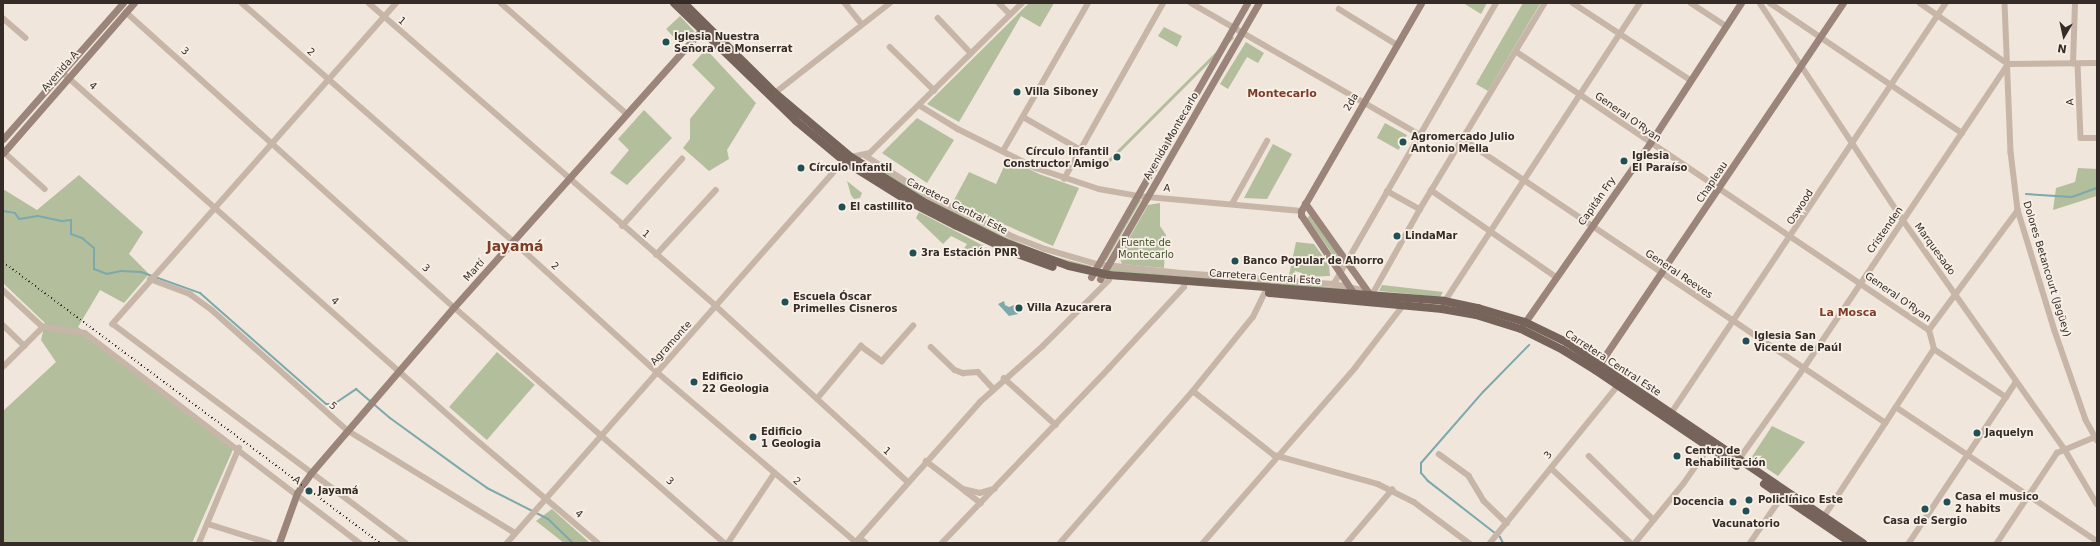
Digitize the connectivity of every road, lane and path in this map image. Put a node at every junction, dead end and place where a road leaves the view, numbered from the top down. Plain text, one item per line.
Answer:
1 (134, 3) edge
2 (242, 3) edge
3 (369, 3) edge
4 (397, 3) edge
5 (501, 3) edge
6 (674, 3) edge
7 (684, 3) edge
8 (845, 3) edge
9 (890, 3) edge
10 (999, 3) edge
11 (1022, 3) edge
12 (1088, 3) edge
13 (1163, 3) edge
14 (1191, 3) edge
15 (1247, 3) edge
16 (1259, 3) edge
17 (1420, 3) edge
18 (1496, 3) edge
19 (1545, 3) edge
20 (1573, 3) edge
21 (1640, 3) edge
22 (1691, 3) edge
23 (1741, 3) edge
24 (1760, 3) edge
25 (1770, 3) edge
26 (1843, 3) edge
27 (1920, 3) edge
28 (1946, 3) edge
29 (2005, 3) edge
30 (2076, 3) edge
31 (120, 4) edge
32 (1339, 9) dead end
33 (126, 12) junction
34 (1010, 14) junction
35 (1938, 15) junction
36 (385, 17) junction
37 (3, 18) edge
38 (938, 18) dead end
39 (862, 24) junction
40 (1726, 26) junction
41 (703, 27) junction
42 (1233, 27) junction
43 (1242, 31) junction
44 (1620, 33) junction
45 (26, 38) dead end
46 (1820, 38) junction
47 (1396, 44) junction
48 (890, 47) dead end
49 (1517, 52) junction
50 (972, 53) junction
51 (2008, 64) junction
52 (2075, 64) junction
53 (2097, 64) edge
54 (1802, 66) junction
55 (61, 71) junction
56 (69, 77) junction
57 (328, 79) junction
58 (1690, 80) junction
59 (1891, 85) junction
60 (934, 90) junction
61 (775, 93) junction
62 (1580, 94) junction
63 (1363, 102) junction
64 (919, 105) junction
65 (627, 114) junction
66 (1023, 117) junction
67 (1962, 133) junction
68 (1419, 134) junction
69 (2097, 138) edge
70 (3, 139) edge
71 (1463, 139) junction
72 (1266, 141) dead end
73 (272, 143) junction
74 (1650, 143) junction
75 (1853, 143) junction
76 (1081, 150) junction
77 (1003, 151) junction
78 (4, 153) edge
79 (866, 156) junction
80 (682, 159) dead end
81 (848, 159) junction
82 (570, 178) junction
83 (1064, 179) junction
84 (1524, 179) junction
85 (45, 189) dead end
86 (1719, 189) junction
87 (716, 190) dead end
88 (1431, 190) junction
89 (1387, 191) junction
90 (1136, 196) junction
91 (1147, 196) junction
92 (1305, 203) junction
93 (1232, 204) junction
94 (215, 206) junction
95 (1420, 209) junction
96 (2018, 210) junction
97 (1301, 211) junction
98 (1903, 220) junction
99 (622, 226) junction
100 (1592, 226) junction
101 (1489, 230) junction
102 (1792, 236) junction
103 (513, 241) junction
104 (656, 256) junction
105 (1347, 261) junction
106 (1097, 264) junction
107 (1107, 266) junction
108 (1340, 273) junction
109 (1662, 274) junction
110 (1092, 275) junction
111 (1556, 277) junction
112 (1104, 278) junction
113 (150, 279) junction
114 (1860, 281) junction
115 (1185, 284) junction
116 (1334, 284) junction
117 (3, 290) edge
118 (1267, 290) junction
119 (1354, 293) junction
120 (1957, 295) junction
121 (1372, 296) junction
122 (1406, 301) junction
123 (1443, 305) junction
124 (716, 306) junction
125 (454, 307) junction
126 (1734, 322) junction
127 (3, 325) edge
128 (913, 326) dead end
129 (1523, 326) junction
130 (43, 327) junction
131 (1929, 330) junction
132 (26, 346) junction
133 (931, 347) dead end
134 (1934, 349) junction
135 (3, 367) edge
136 (1598, 367) junction
137 (1804, 368) junction
138 (399, 370) junction
139 (658, 372) junction
140 (1004, 378) junction
141 (1620, 382) junction
142 (2016, 382) junction
143 (994, 389) junction
144 (1193, 391) junction
145 (2006, 397) junction
146 (817, 399) junction
147 (1896, 407) junction
148 (1669, 416) junction
149 (1886, 423) junction
150 (1056, 425) junction
151 (347, 430) junction
152 (602, 433) junction
153 (2096, 438) edge
154 (1711, 445) junction
155 (239, 448) junction
156 (2064, 448) junction
157 (1439, 454) dead end
158 (1967, 455) junction
159 (1279, 456) junction
160 (1589, 456) dead end
161 (926, 461) junction
162 (1737, 463) junction
163 (1551, 468) junction
164 (311, 473) junction
165 (774, 474) junction
166 (908, 482) junction
167 (963, 489) junction
168 (994, 489) junction
169 (1392, 490) junction
170 (297, 493) junction
171 (1784, 494) junction
172 (2028, 496) junction
173 (545, 497) junction
174 (981, 503) junction
175 (2097, 504) edge
176 (1822, 519) junction
177 (1654, 520) junction
178 (1507, 523) junction
179 (208, 524) junction
180 (515, 533) junction
181 (857, 541) edge
182 (2097, 541) edge
183 (1857, 542) edge
184 (199, 543) edge
185 (269, 543) edge
186 (279, 543) edge
187 (360, 543) edge
188 (406, 543) edge
189 (507, 543) edge
190 (598, 543) edge
191 (726, 543) edge
192 (866, 543) edge
193 (942, 543) edge
194 (1060, 543) edge
195 (1203, 543) edge
196 (1347, 543) edge
197 (1470, 543) edge
198 (1490, 543) edge
199 (1631, 543) edge
200 (1635, 543) edge
201 (1750, 543) edge
202 (1909, 543) edge
203 (1997, 543) edge

1 - 33 street, Avenida A
2 - 57 street, 2
3 - 36 street, 1
4 - 36 street
5 - 65 street
6 - 41 main road, Carretera Central Este
7 - 41 main road, Carretera Central Este
8 - 39 street
9 - 39 street
10 - 34 street
11 - 34 street
12 - 66 street
13 - 76 street
14 - 42 street
15 - 42 street, Avenida Montecarlo
16 - 43 street, Avenida Montecarlo
17 - 47 street, 2da
18 - 68 street
19 - 49 street
20 - 44 street
21 - 44 street
22 - 40 street
23 - 40 street, Capitán Fry
24 - 54 street, Marquesado
25 - 46 street
26 - 46 street, Chapleau
27 - 35 street
28 - 35 street, Oswood
29 - 51 street, Dolores Betancourt (Jagüey)
30 - 52 street, A
31 - 33 street, 3
31 - 55 street, Avenida A
32 - 47 street
33 - 56 street, Avenida A
33 - 73 street, 3
34 - 50 street
35 - 51 street
35 - 59 street, Oswood
36 - 57 street
36 - 82 street, 1
37 - 45 street
38 - 50 street
39 - 61 street
40 - 58 street, Capitán Fry
41 - 61 main road, Carretera Central Este
41 - 65 street, Martí
41 - 81 main road, Carretera Central Este
42 - 43 street
42 - 90 street, Avenida Montecarlo
43 - 63 street
43 - 91 street, Avenida Montecarlo
44 - 58 street
44 - 62 street
46 - 54 street, Chapleau
46 - 59 street
47 - 63 street, 2da
48 - 60 street
49 - 62 street, General O'Ryan
49 - 71 street
50 - 60 street
51 - 52 street
51 - 67 street, Cristenden
51 - 96 street, Dolores Betancourt (Jagüey)
52 - 53 street
52 - 69 street, A
54 - 75 street, Marquesado
54 - 86 street, Chapleau
55 - 56 street, 4
55 - 70 street, Avenida A
56 - 78 street, Avenida A
56 - 94 street, 4
57 - 73 street
57 - 103 street, 2
58 - 74 street, Capitán Fry
59 - 67 street
59 - 75 street, Oswood
60 - 64 street
61 - 81 main road, Carretera Central Este
62 - 74 street, General O'Ryan
62 - 84 street
63 - 68 street
63 - 92 street, 2da
64 - 77 street, A
64 - 79 street
65 - 82 street, Martí
66 - 76 street
66 - 77 street
67 - 98 street, Cristenden
68 - 89 street
71 - 84 street, General Reeves
71 - 88 street
72 - 93 street
73 - 94 street
73 - 125 street, 3
74 - 86 street, General O'Ryan
74 - 100 street, Capitán Fry
75 - 98 street, Marquesado
75 - 102 street, Oswood
76 - 83 street
77 - 83 street, A
78 - 85 street
79 - 81 street
79 - 106 street
80 - 99 street
81 - 110 main road, Carretera Central Este
81 - 124 street, Agramonte
82 - 99 street, 1
82 - 103 street, Martí
83 - 90 street, A
84 - 100 street, General Reeves
84 - 101 street
86 - 102 street, General O'Ryan
86 - 109 street, Chapleau
87 - 104 street
88 - 95 street
88 - 101 street
89 - 95 street
89 - 105 street
90 - 91 street, A
90 - 106 street, Avenida Montecarlo
91 - 93 street, A
91 - 107 street, Avenida Montecarlo
92 - 97 street, 2da
92 - 105 street
93 - 97 street, A
94 - 113 street
94 - 138 street, 4
95 - 121 street
96 - 120 street
96 - 153 street, Dolores Betancourt (Jagüey)
97 - 108 street
98 - 114 street, Cristenden
98 - 120 street, Marquesado
99 - 104 street, 1
100 - 109 street, General Reeves
100 - 111 street, Capitán Fry
101 - 111 street
101 - 123 street
102 - 114 street, General O'Ryan
102 - 126 street, Oswood
103 - 125 street, Martí
103 - 139 street, 2
104 - 124 street, 1
105 - 108 street
105 - 121 street
106 - 107 street
106 - 110 street, Avenida Montecarlo
107 - 112 street, Avenida Montecarlo
107 - 116 street
108 - 116 street
108 - 119 street
109 - 126 street, General Reeves
109 - 136 street, Chapleau
110 - 112 main road, Carretera Central Este
111 - 129 street, Capitán Fry
112 - 115 main road, Carretera Central Este
112 - 140 street
113 - 151 street, 5
113 - 164 street
114 - 131 street, General O'Ryan
114 - 137 street, Cristenden
115 - 118 main road, Carretera Central Este
115 - 150 street
116 - 119 street
117 - 130 street
118 - 119 main road, Carretera Central Este
118 - 144 street
119 - 121 main road, Carretera Central Este
120 - 131 street
120 - 142 street, Marquesado
121 - 122 main road, Carretera Central Este
122 - 123 main road, Carretera Central Este
122 - 159 street
123 - 129 main road, Carretera Central Este
124 - 139 street, Agramonte
124 - 146 street, 1
125 - 138 street, Martí
125 - 152 street, 3
126 - 137 street, General Reeves
126 - 148 street, Oswood
127 - 132 street
128 - 146 street
129 - 136 main road, Carretera Central Este
130 - 132 street
130 - 155 street, A
131 - 134 street
132 - 135 street
133 - 143 street
134 - 145 street
134 - 147 street
136 - 141 main road, Carretera Central Este
137 - 149 street, General Reeves
137 - 162 street, Cristenden
138 - 151 street, Martí
138 - 173 street, 4
139 - 152 street, Agramonte
139 - 165 street, 2
140 - 143 street
140 - 150 street
141 - 148 main road, Carretera Central Este
141 - 163 street, 3
142 - 145 street
142 - 156 street, Marquesado
143 - 161 street
144 - 159 street
144 - 194 street
145 - 158 street
146 - 166 street, 1
147 - 149 street
147 - 158 street
148 - 154 main road, Carretera Central Este
149 - 176 street
150 - 168 street
151 - 164 street, Martí
151 - 180 street, 5
152 - 173 street, Agramonte
152 - 191 street, 3
153 - 156 street
154 - 162 main road, Carretera Central Este
154 - 177 street
155 - 170 street, A
155 - 179 street
156 - 172 street
156 - 175 street, Marquesado
157 - 178 street
158 - 172 street
158 - 202 street
159 - 169 street
159 - 195 street
160 - 177 street
161 - 166 street
161 - 167 street
162 - 171 main road, Carretera Central Este
163 - 178 street, 3
163 - 199 street
164 - 170 street, Martí
164 - 188 street
165 - 181 street, 2
165 - 191 street
166 - 181 street
167 - 168 street
167 - 174 street
168 - 174 street
169 - 196 street
169 - 197 street
170 - 186 street, Martí
170 - 187 street, A
171 - 176 main road, Carretera Central Este
171 - 201 street
172 - 182 street
172 - 203 street
173 - 180 street, Agramonte
173 - 190 street, 4
174 - 193 street
176 - 183 main road, Carretera Central Este
177 - 200 street
178 - 198 street, 3
179 - 184 street
179 - 185 street
180 - 189 street, Agramonte
181 - 192 street, 2

